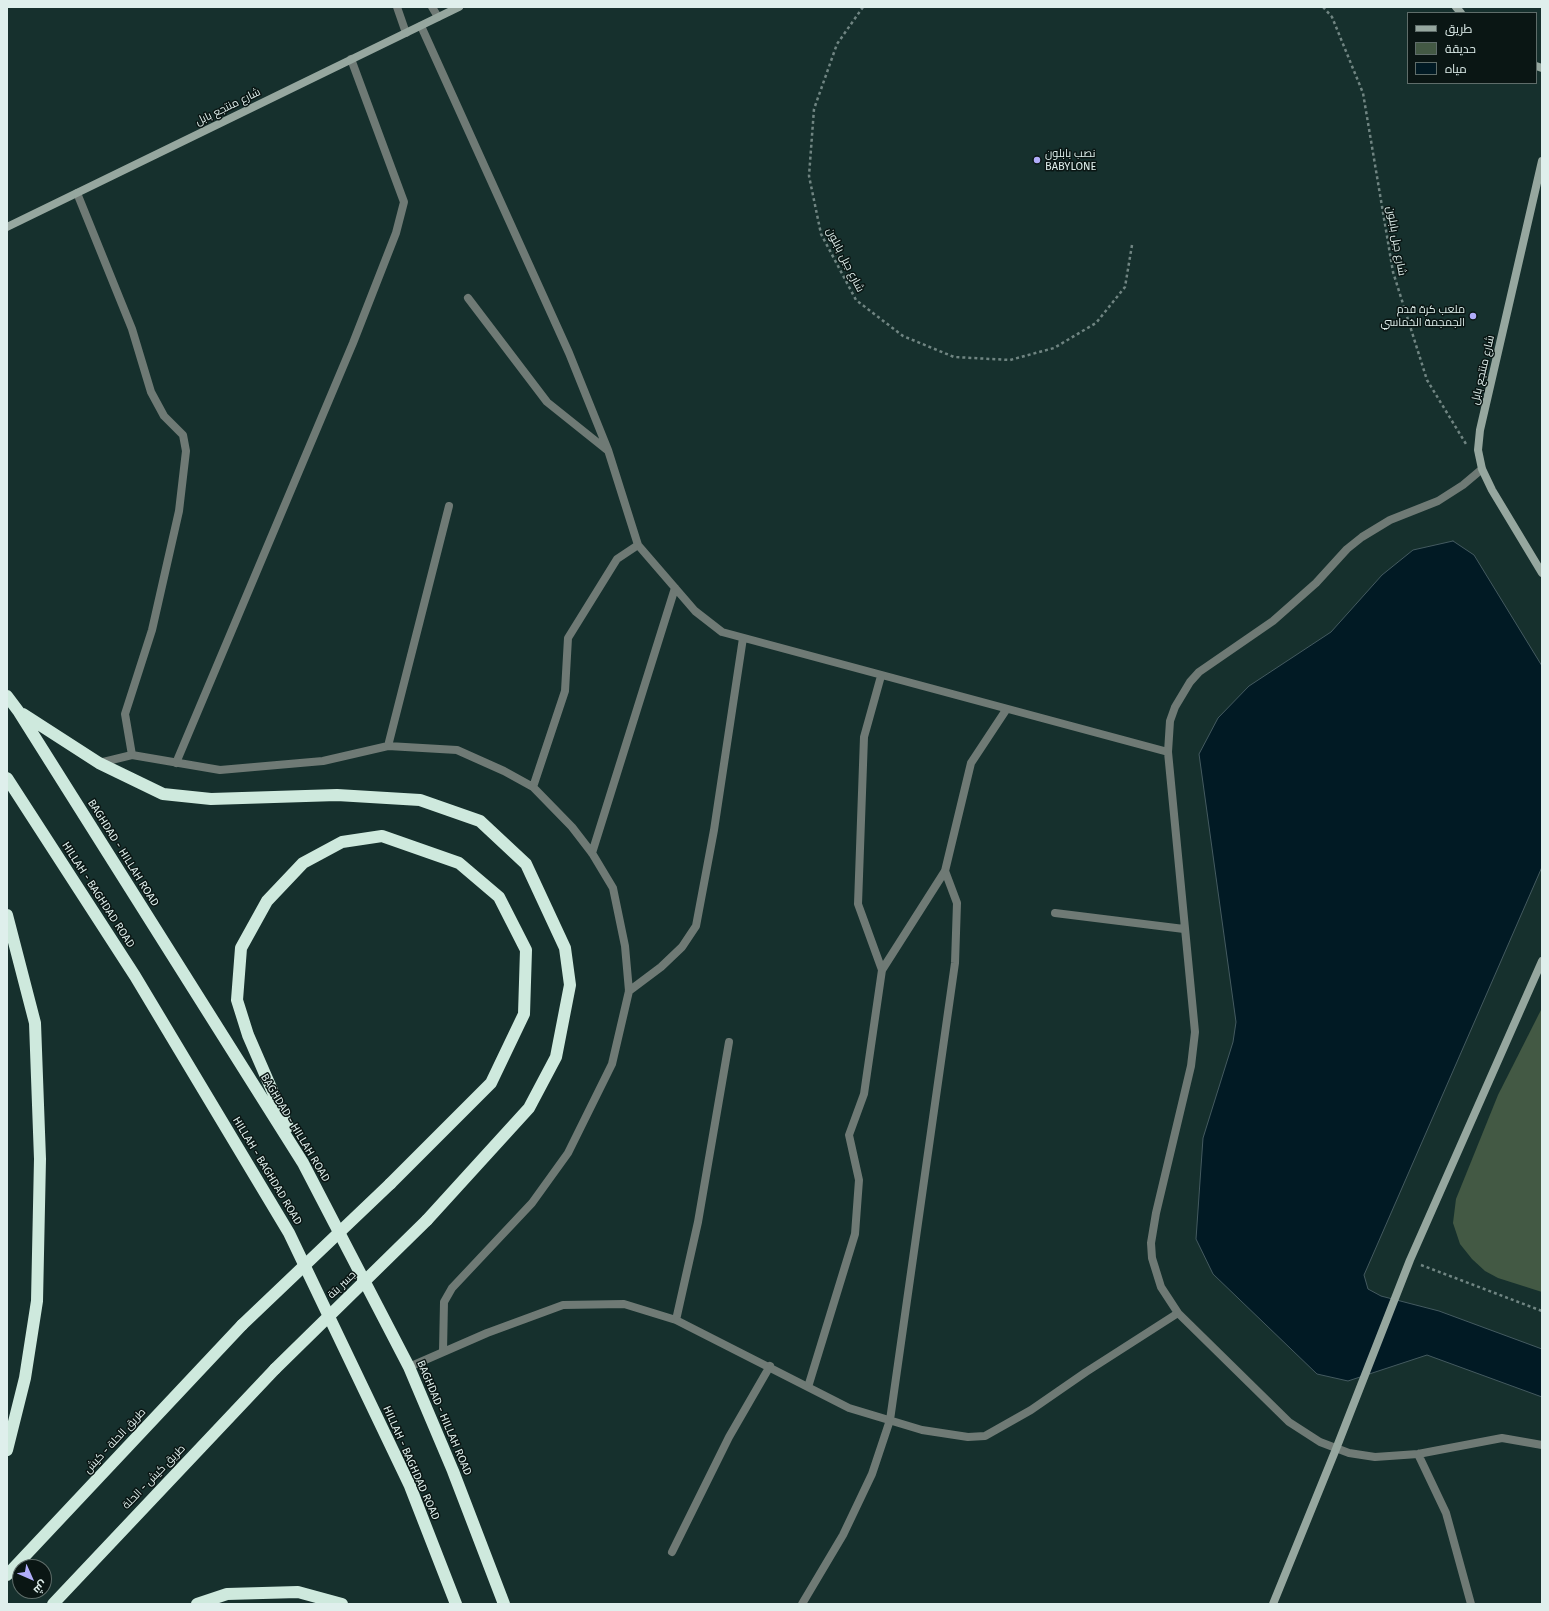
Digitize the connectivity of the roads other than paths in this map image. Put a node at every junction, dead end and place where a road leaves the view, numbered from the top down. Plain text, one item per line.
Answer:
1 (397, 7) edge
2 (432, 7) edge
3 (459, 7) edge
4 (438, 17) junction
5 (421, 26) junction
6 (406, 33) junction
7 (352, 59) junction
8 (1542, 161) edge
9 (77, 193) junction
10 (7, 227) edge
11 (468, 298) dead end
12 (608, 450) junction
13 (1482, 469) junction
14 (449, 506) dead end
15 (638, 545) junction
16 (1542, 573) edge
17 (675, 588) junction
18 (743, 638) junction
19 (881, 676) junction
20 (7, 696) edge
21 (1006, 710) junction
22 (19, 712) junction
23 (388, 746) junction
24 (1168, 752) junction
25 (132, 755) junction
26 (99, 763) junction
27 (176, 763) junction
28 (7, 778) edge
29 (534, 787) junction
30 (592, 853) junction
31 (945, 871) junction
32 (1055, 913) dead end
33 (7, 915) edge
34 (1184, 929) junction
35 (1542, 961) edge
36 (882, 970) junction
37 (630, 992) junction
38 (729, 1042) dead end
39 (303, 1164) junction
40 (1178, 1313) junction
41 (676, 1320) junction
42 (443, 1352) junction
43 (770, 1366) junction
44 (409, 1367) junction
45 (275, 1368) joint
46 (808, 1387) junction
47 (890, 1420) junction
48 (1542, 1445) edge
49 (1336, 1449) junction
50 (7, 1450) edge
51 (1418, 1454) junction
52 (672, 1552) dead end
53 (7, 1575) edge
54 (53, 1604) edge
55 (197, 1604) edge
56 (342, 1604) edge
57 (456, 1604) edge
58 (504, 1604) edge
59 (802, 1604) edge
60 (1272, 1604) edge
61 (1471, 1604) edge

1 - 6 street
2 - 4 street
3 - 4 street, شارع منتجع بابل
4 - 5 street, شارع منتجع بابل
5 - 6 street, شارع منتجع بابل
5 - 12 street
6 - 7 street, شارع منتجع بابل
7 - 9 street, شارع منتجع بابل
7 - 27 street
8 - 13 street, شارع منتجع بابل
9 - 10 street, شارع منتجع بابل
9 - 25 street
11 - 12 street
12 - 15 street
13 - 16 street, شارع منتجع بابل
13 - 24 street
14 - 23 street
15 - 17 street
15 - 29 street
17 - 18 street
17 - 30 street
18 - 19 street
18 - 37 street
19 - 21 street
19 - 36 street
20 - 22 highway, BAGHDAD - HILLAH ROAD
21 - 24 street
21 - 31 street
22 - 26 highway, جسر بتة
22 - 39 highway, BAGHDAD - HILLAH ROAD
23 - 27 street
23 - 29 street
24 - 34 street
25 - 26 street
25 - 27 street
26 - 45 highway, جسر بتة, bridge
28 - 57 highway, HILLAH - BAGHDAD ROAD
29 - 30 street
30 - 37 street
31 - 36 street
31 - 47 street
32 - 34 street
33 - 50 highway
34 - 40 street
35 - 49 street
36 - 46 street
37 - 42 street
38 - 41 street
39 - 44 highway, BAGHDAD - HILLAH ROAD
39 - 53 highway, طريق الحلة - كيش, bridge
40 - 47 street
40 - 49 street
41 - 42 street
41 - 43 street
42 - 44 street
43 - 46 street
43 - 52 street
44 - 58 highway, BAGHDAD - HILLAH ROAD
45 - 54 highway, طريق كيش - الحلة
46 - 47 street
47 - 59 street
48 - 51 street
49 - 51 street
49 - 60 street
51 - 61 street
55 - 56 highway

